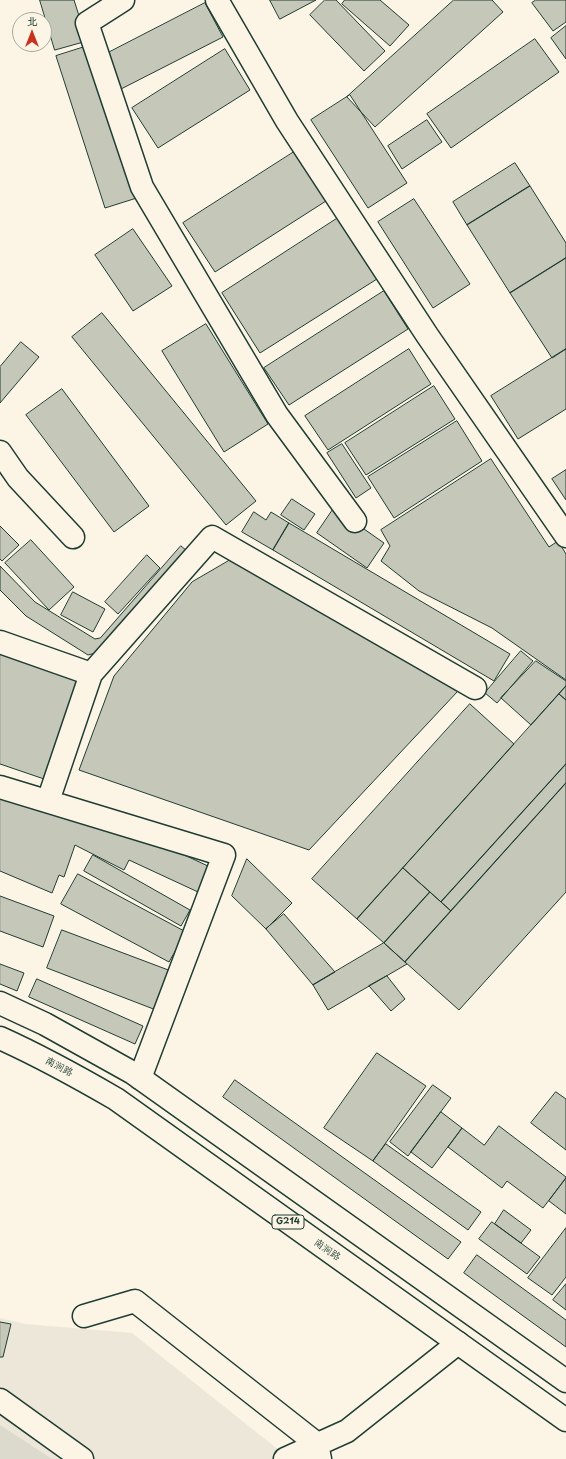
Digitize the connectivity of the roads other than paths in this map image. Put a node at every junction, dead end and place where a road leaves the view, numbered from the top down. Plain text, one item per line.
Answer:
1 (123, 0) edge
2 (217, 0) edge
3 (0, 452) edge
4 (355, 521) dead end
5 (566, 536) edge
6 (73, 537) dead end
7 (0, 642) edge
8 (91, 674) junction
9 (475, 688) dead end
10 (0, 786) edge
11 (48, 801) junction
12 (0, 1003) edge
13 (0, 1038) edge
14 (140, 1078) junction
15 (84, 1316) dead end
16 (458, 1343) junction
17 (566, 1381) edge
18 (0, 1400) edge
19 (566, 1420) edge
20 (319, 1452) edge
21 (82, 1459) edge
22 (285, 1459) edge

1 - 4 main road
2 - 5 main road
3 - 6 main road
7 - 8 main road
8 - 9 main road
8 - 11 main road
10 - 11 main road
11 - 14 main road
12 - 14 main road
13 - 16 main road, 南涧路 / G214
14 - 17 main road
15 - 20 main road
16 - 19 main road, 南涧路 / G214
16 - 20 main road
18 - 21 main road
20 - 22 main road

